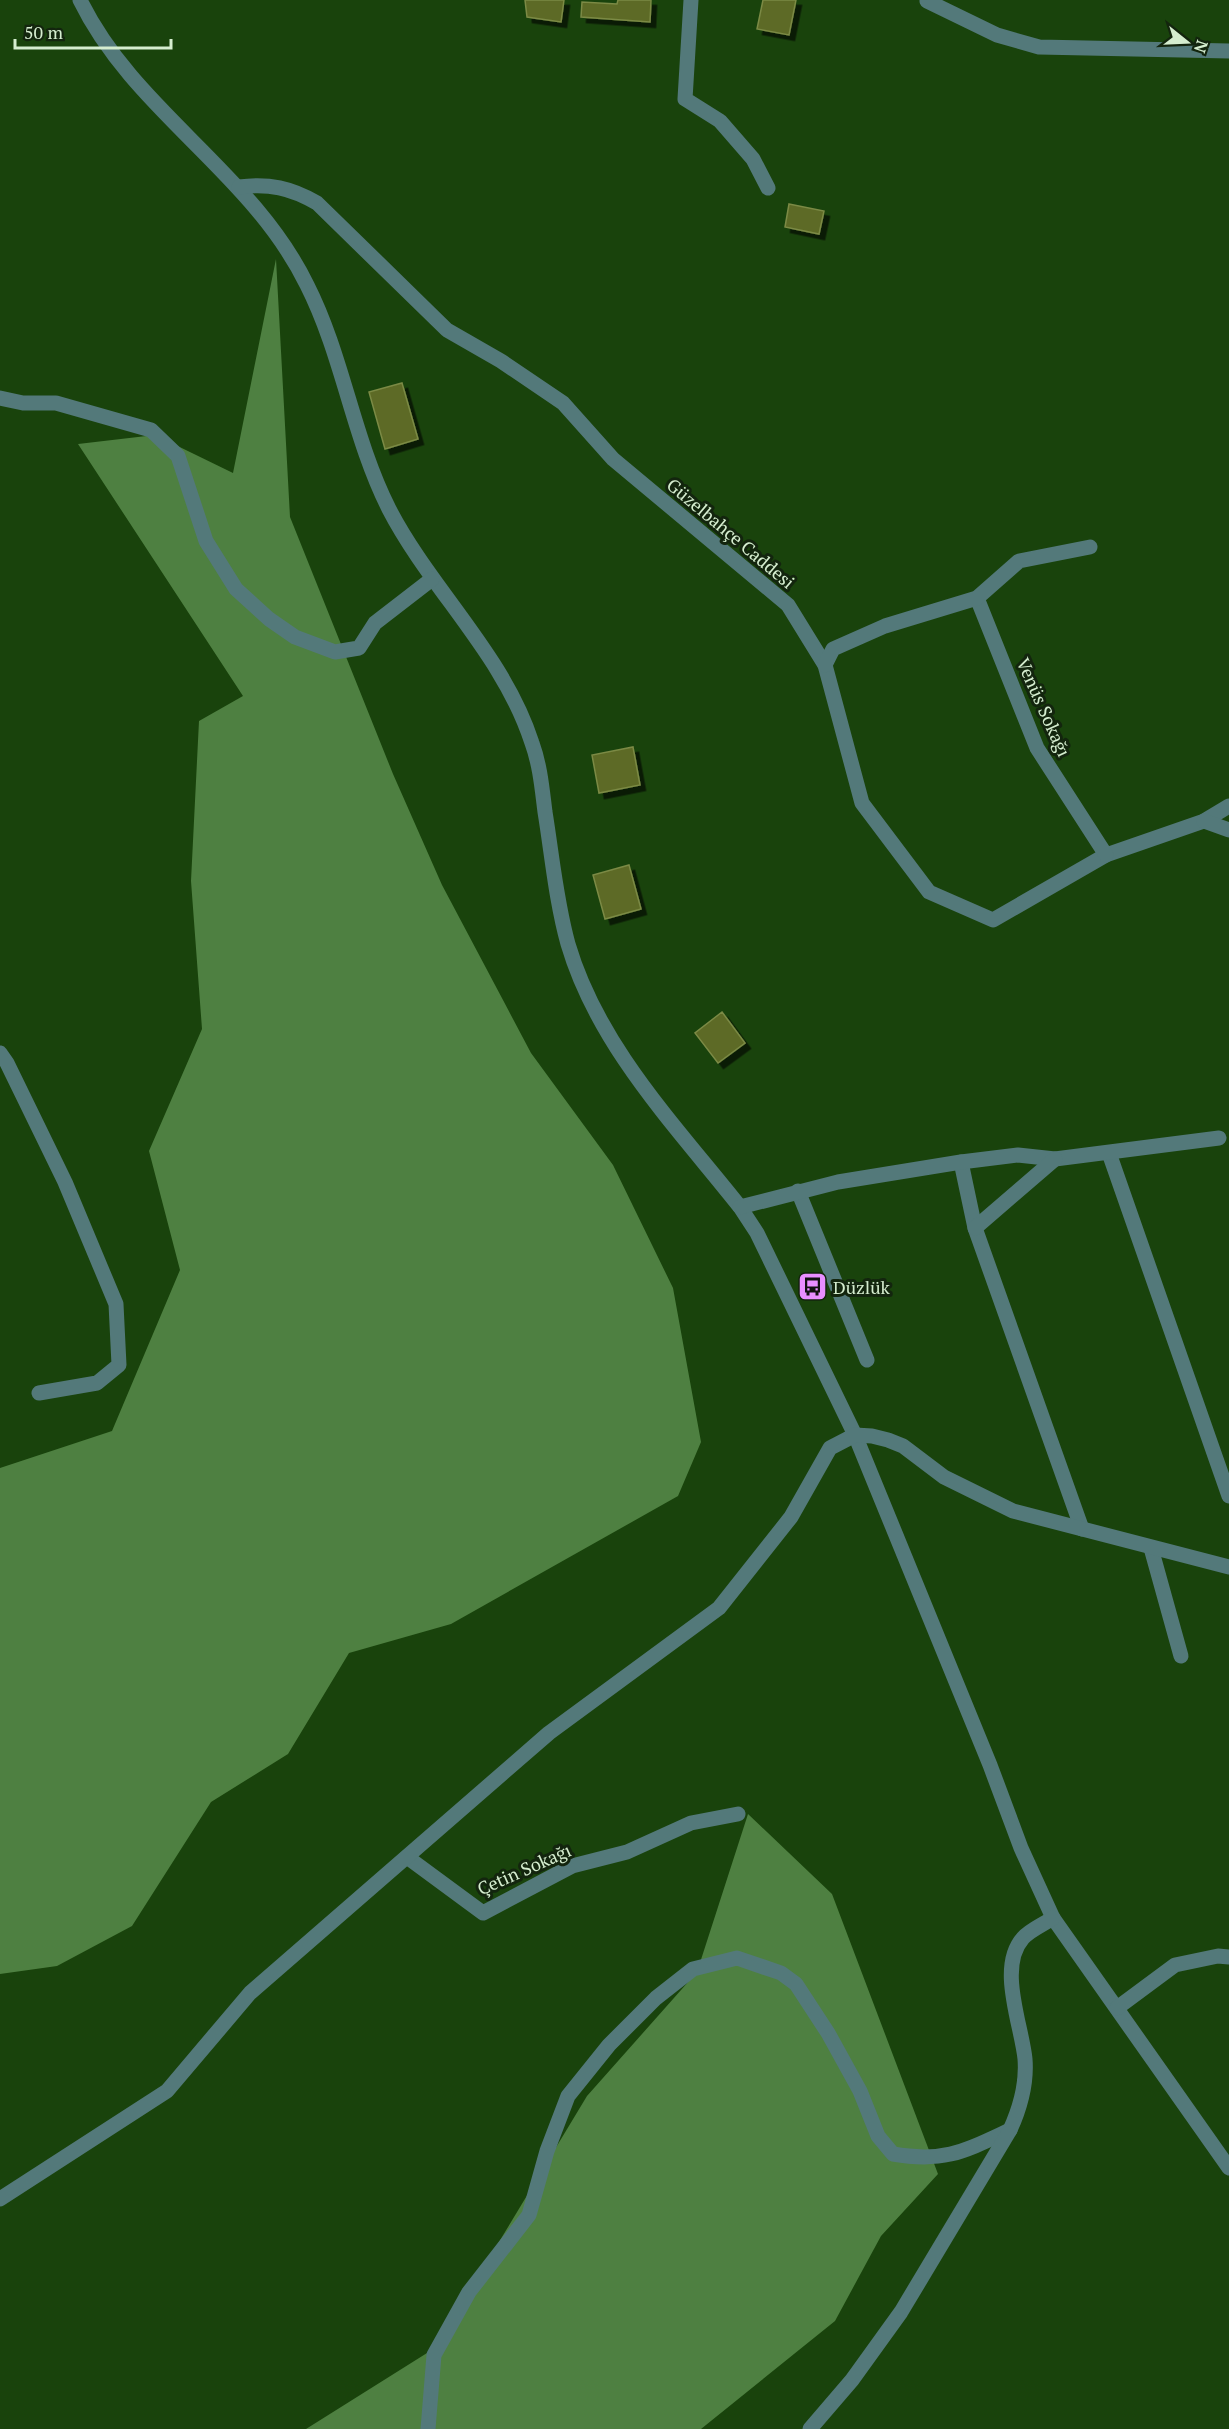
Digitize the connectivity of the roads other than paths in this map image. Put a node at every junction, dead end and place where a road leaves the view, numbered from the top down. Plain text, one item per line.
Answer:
1 (80, 0) edge
2 (691, 0) edge
3 (927, 0) edge
4 (1229, 51) edge
5 (239, 187) junction
6 (768, 188) dead end
7 (0, 398) edge
8 (1090, 547) dead end
9 (432, 579) junction
10 (977, 598) junction
11 (825, 665) junction
12 (1229, 806) edge
13 (1204, 821) junction
14 (1229, 830) edge
15 (1106, 855) junction
16 (0, 1053) edge
17 (1220, 1138) dead end
18 (1108, 1153) junction
19 (1055, 1159) junction
20 (961, 1162) junction
21 (798, 1191) junction
22 (740, 1207) junction
23 (975, 1228) junction
24 (867, 1360) dead end
25 (39, 1392) dead end
26 (855, 1435) junction
27 (1229, 1496) edge
28 (1082, 1529) junction
29 (1151, 1548) junction
30 (1229, 1567) edge
31 (1181, 1656) dead end
32 (738, 1814) dead end
33 (407, 1857) junction
34 (1053, 1918) junction
35 (1229, 1957) edge
36 (1117, 2008) junction
37 (1010, 2130) junction
38 (1229, 2168) edge
39 (0, 2199) edge
40 (428, 2429) edge
41 (810, 2429) edge

1 - 5 street
2 - 6 street
3 - 4 street
5 - 9 street
5 - 11 street, Güzelbahçe Caddesi
7 - 9 street
8 - 10 street
9 - 22 street
10 - 11 street
10 - 15 street, Venüs Sokağı
11 - 15 street, Güzelbahçe Caddesi
12 - 13 street
13 - 14 street
13 - 15 street
16 - 25 street
17 - 18 street
18 - 19 street
18 - 27 street
19 - 20 street
19 - 23 street
20 - 21 street
20 - 23 street
21 - 22 street
21 - 24 street
22 - 26 street
23 - 28 street
26 - 28 street
26 - 33 street
26 - 34 street
28 - 29 street
29 - 30 street
29 - 31 street
32 - 33 street, Çetin Sokağı
33 - 39 street
34 - 36 street
34 - 37 street
35 - 36 street
36 - 38 street
37 - 40 street
37 - 41 street

